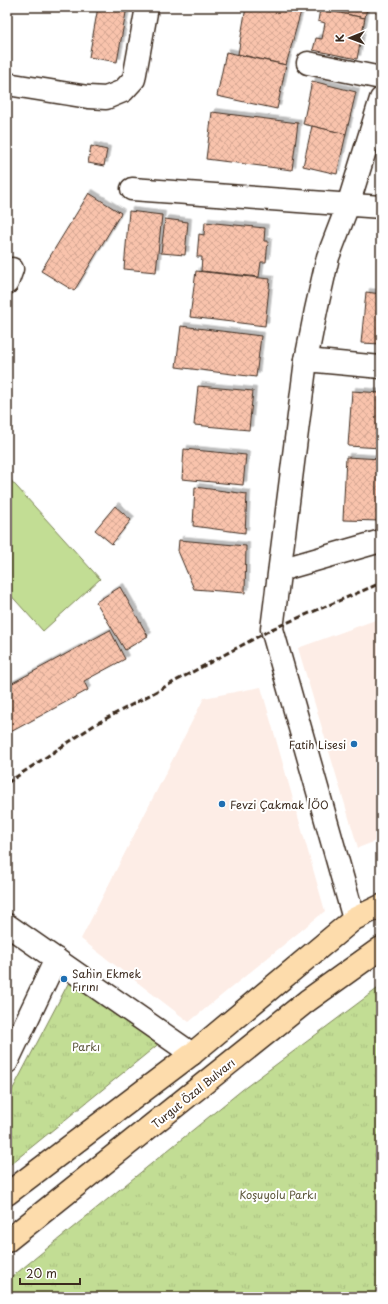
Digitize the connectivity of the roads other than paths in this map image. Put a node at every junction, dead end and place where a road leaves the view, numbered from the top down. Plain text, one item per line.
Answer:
1 (147, 7) edge
2 (308, 63) dead end
3 (381, 78) edge
4 (7, 84) edge
5 (381, 99) edge
6 (132, 189) dead end
7 (348, 205) junction
8 (381, 207) edge
9 (306, 360) junction
10 (381, 366) edge
11 (381, 541) edge
12 (280, 570) junction
13 (381, 906) edge
14 (354, 919) junction
15 (11, 934) edge
16 (381, 948) edge
17 (56, 959) junction
18 (192, 1054) junction
19 (7, 1062) edge
20 (7, 1194) edge
21 (7, 1241) edge

1 - 4 street
2 - 3 street
5 - 7 street
6 - 7 street
7 - 8 street
7 - 9 street
9 - 10 street
9 - 12 street
11 - 12 street
12 - 14 street
13 - 14 main road
14 - 18 main road
15 - 17 street
16 - 21 main road, Turgut Özal Bulvarı
17 - 18 street
17 - 19 street
18 - 20 main road

